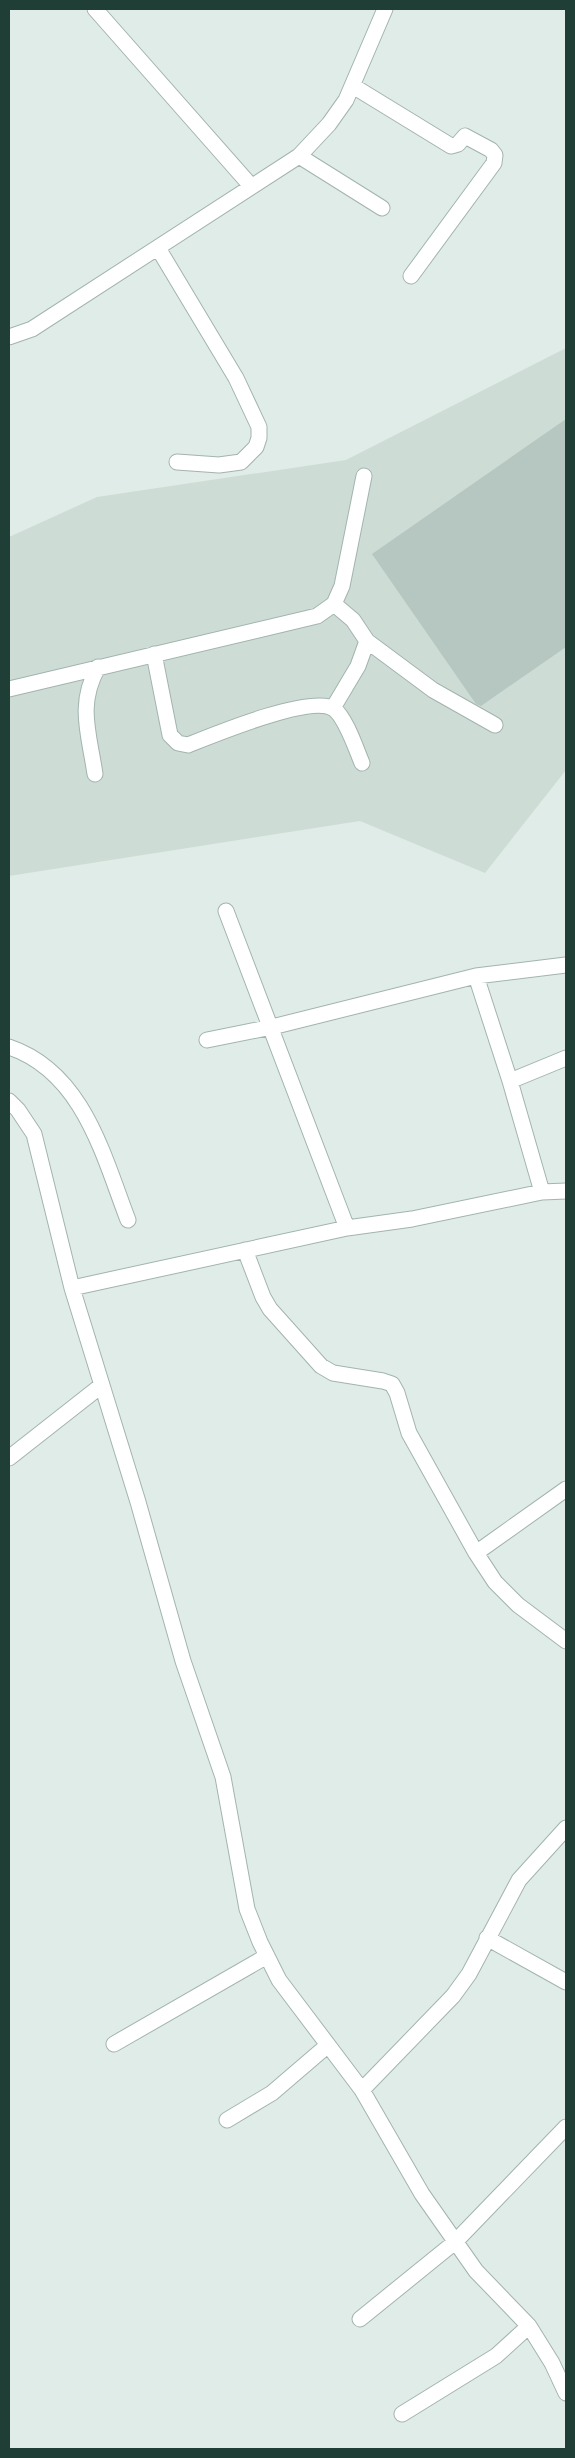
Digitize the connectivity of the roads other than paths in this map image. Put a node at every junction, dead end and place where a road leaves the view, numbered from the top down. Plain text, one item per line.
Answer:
1 (95, 9) edge
2 (385, 9) edge
3 (353, 86) junction
4 (298, 156) junction
5 (251, 186) junction
6 (382, 208) dead end
7 (158, 248) junction
8 (412, 276) dead end
9 (9, 337) edge
10 (177, 462) dead end
11 (364, 476) dead end
12 (334, 604) junction
13 (367, 641) junction
14 (154, 654) junction
15 (98, 667) junction
16 (9, 689) edge
17 (333, 708) junction
18 (495, 725) dead end
19 (362, 763) dead end
20 (95, 774) dead end
21 (226, 911) dead end
22 (566, 965) edge
23 (476, 976) junction
24 (272, 1027) junction
25 (207, 1040) dead end
26 (9, 1047) edge
27 (566, 1058) edge
28 (510, 1081) junction
29 (9, 1101) edge
30 (566, 1191) edge
31 (542, 1192) junction
32 (128, 1220) dead end
33 (347, 1228) junction
34 (245, 1250) junction
35 (72, 1288) junction
36 (102, 1385) junction
37 (9, 1458) edge
38 (566, 1489) edge
39 (476, 1553) junction
40 (566, 1641) edge
41 (564, 1835) edge
42 (487, 1938) junction
43 (267, 1956) junction
44 (566, 1982) edge
45 (114, 2044) dead end
46 (328, 2045) junction
47 (362, 2090) junction
48 (227, 2120) dead end
49 (566, 2128) edge
50 (455, 2242) junction
51 (360, 2318) dead end
52 (529, 2326) junction
53 (566, 2393) edge
54 (402, 2414) dead end

1 - 5 street
2 - 3 street
3 - 4 street
3 - 8 street
4 - 5 street
4 - 6 street
5 - 7 street
7 - 9 street
7 - 10 street
11 - 12 street
12 - 13 street
12 - 14 street
13 - 17 street
13 - 18 street
14 - 15 street
14 - 17 street
15 - 16 street
15 - 20 street
17 - 19 street
21 - 24 street
22 - 23 street
23 - 24 street
23 - 28 street
24 - 25 street
24 - 33 street
26 - 32 street
27 - 28 street
28 - 31 street
29 - 35 street
30 - 31 street
31 - 33 street
33 - 34 street
34 - 35 street
34 - 39 street
35 - 36 street
36 - 37 street
36 - 43 street
38 - 39 street
39 - 40 street
41 - 42 street
42 - 44 street
42 - 47 street
43 - 45 street
43 - 46 street
46 - 47 street
46 - 48 street
47 - 50 street
49 - 50 street
50 - 51 street
50 - 52 street
52 - 53 street
52 - 54 street

